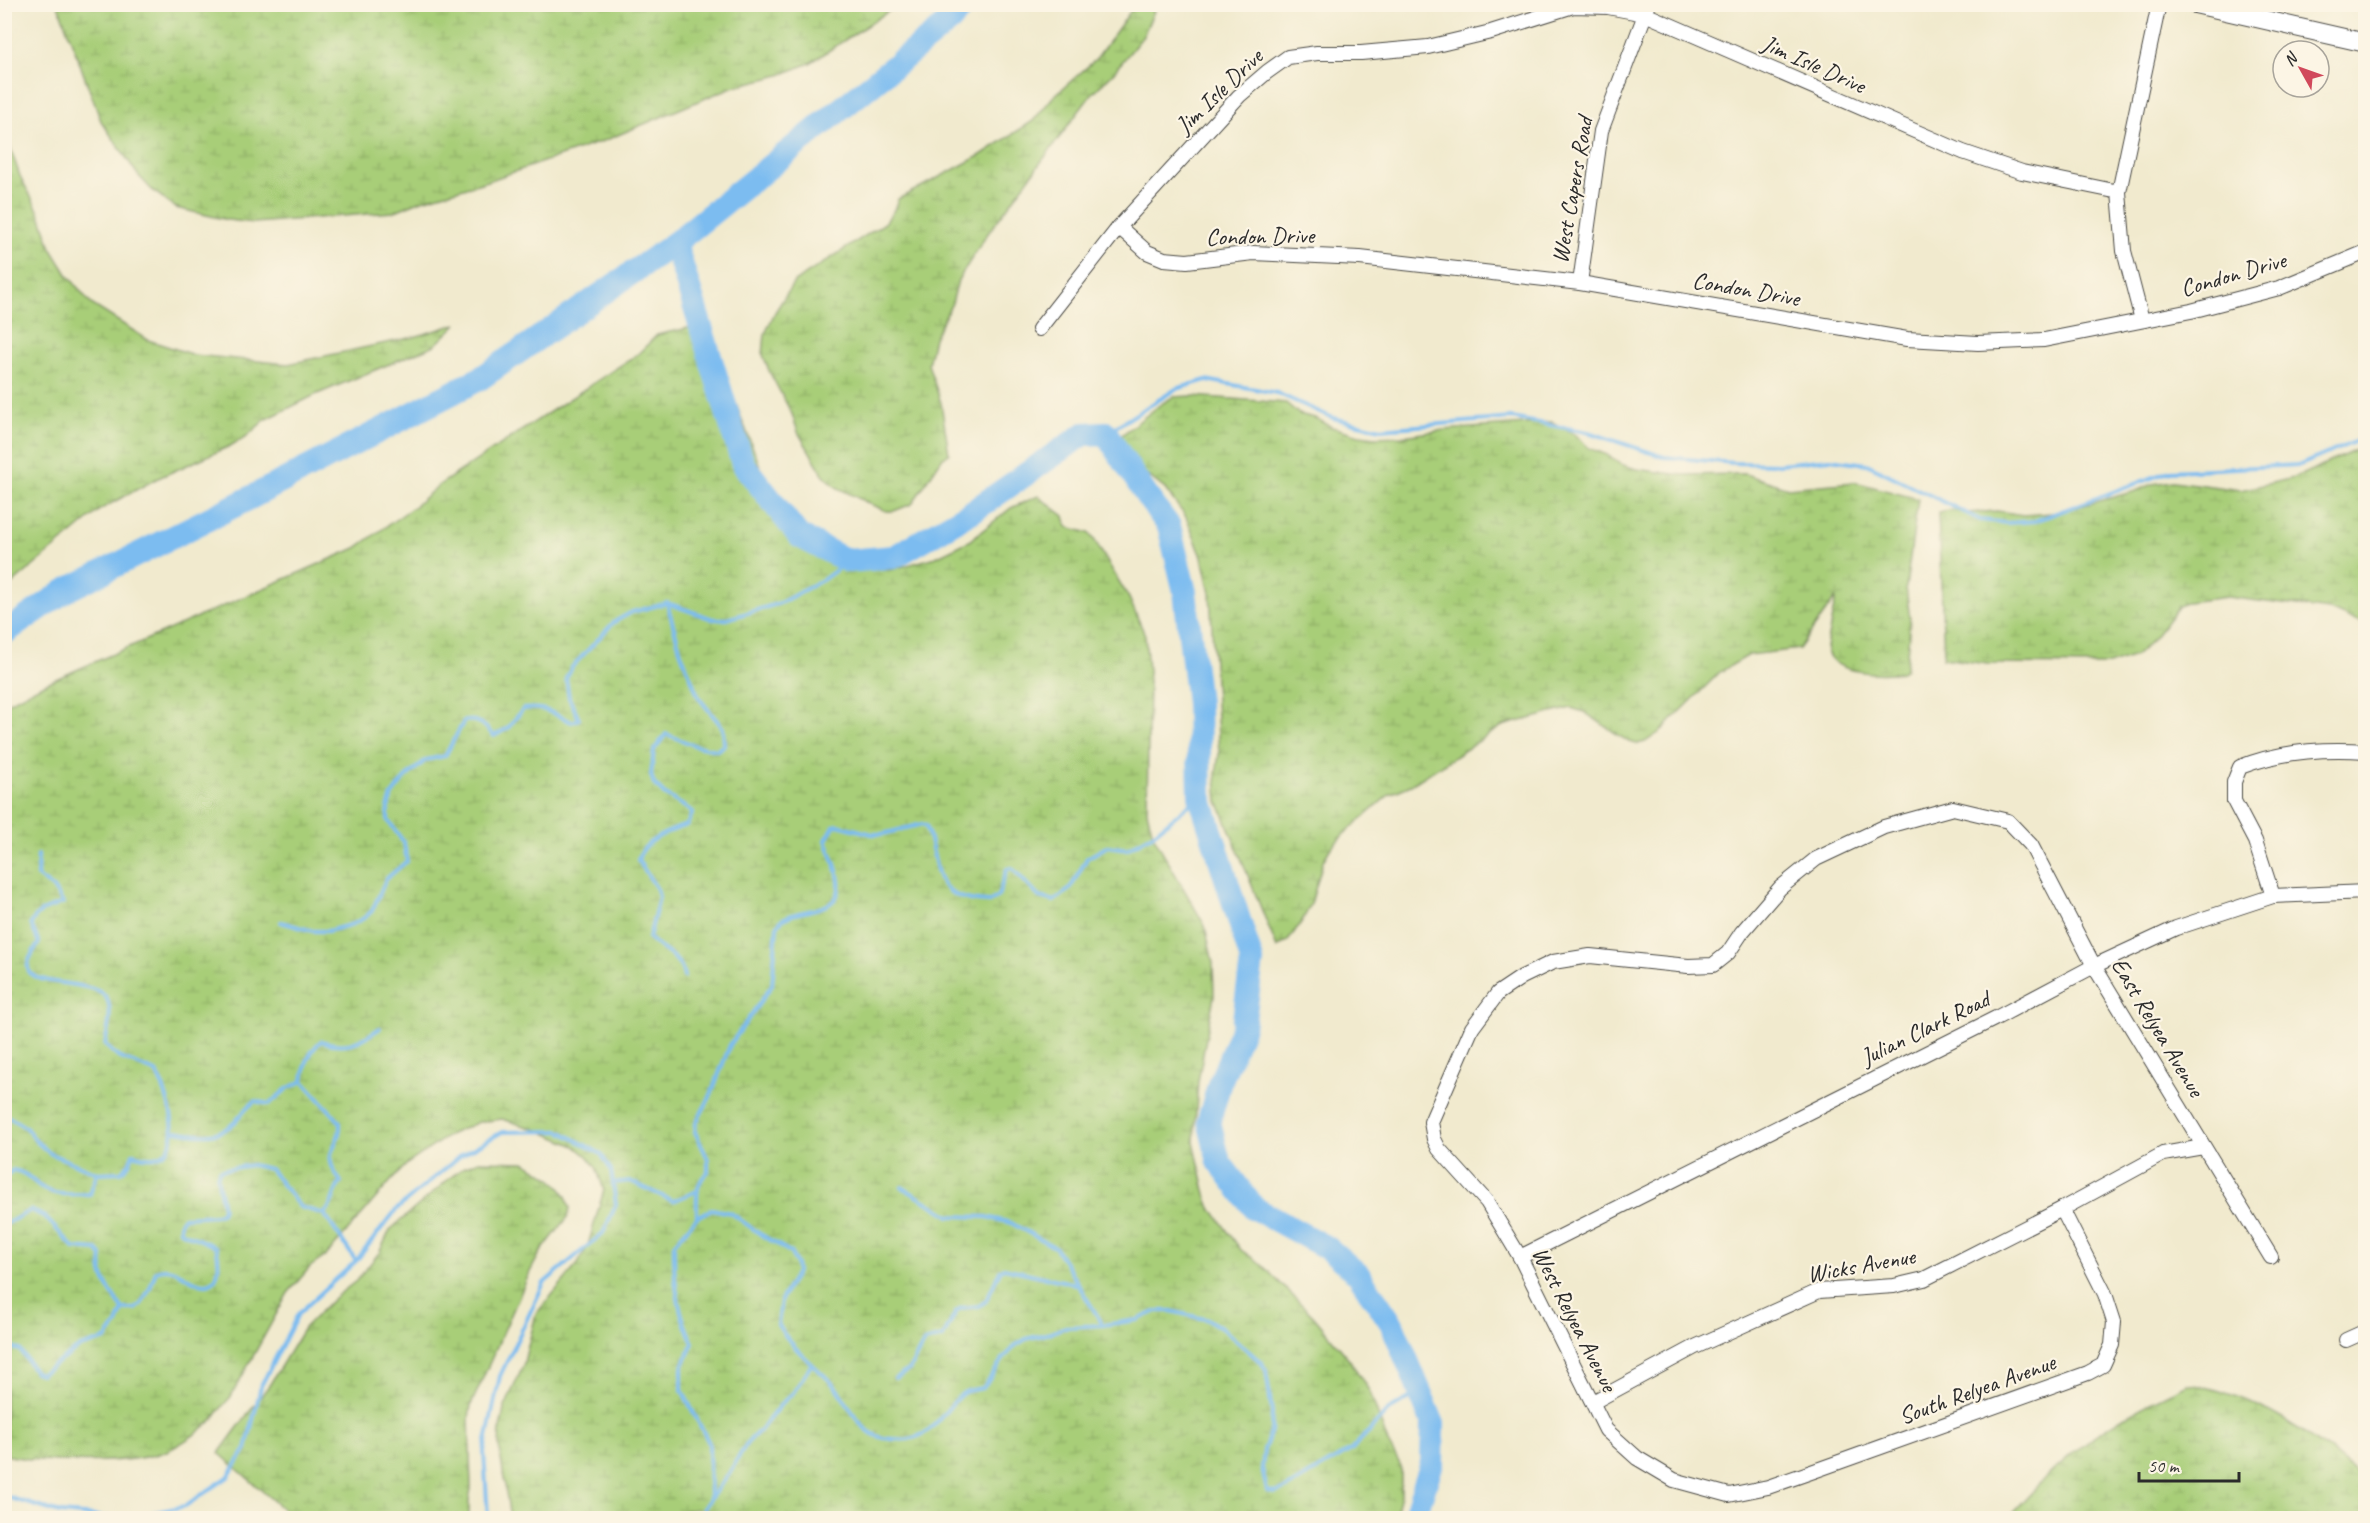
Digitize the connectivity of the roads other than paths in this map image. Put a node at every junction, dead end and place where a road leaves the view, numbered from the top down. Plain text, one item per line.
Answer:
1 (2158, 4) edge
2 (2195, 4) edge
3 (1647, 9) edge
4 (2366, 43) edge
5 (2119, 192) junction
6 (1119, 227) junction
7 (2366, 252) edge
8 (1580, 283) junction
9 (2142, 320) junction
10 (1039, 329) dead end
11 (2366, 751) edge
12 (2366, 892) edge
13 (2273, 896) junction
14 (2094, 966) junction
15 (1434, 1139) joint
16 (2203, 1147) junction
17 (2062, 1209) junction
18 (1520, 1257) junction
19 (2271, 1257) dead end
20 (2366, 1331) edge
21 (2346, 1340) dead end
22 (1593, 1402) junction
23 (1702, 1488) joint

1 - 5 street
2 - 4 street
3 - 5 street, Jim Isle Drive
3 - 6 street, Jim Isle Drive
3 - 8 street, West Capers Road
5 - 9 street
6 - 8 street, Condon Drive
6 - 10 street, Jim Isle Drive
7 - 9 street, Condon Drive
8 - 9 street, Condon Drive
11 - 13 street
12 - 13 street, Julian Clark Road
13 - 14 street, Julian Clark Road
14 - 15 street, East Relyea Avenue
14 - 16 street, East Relyea Avenue
14 - 18 street, Julian Clark Road
15 - 18 street, West Relyea Avenue
16 - 17 street, Wicks Avenue
16 - 19 street, East Relyea Avenue
17 - 22 street, Wicks Avenue
17 - 23 street, South Relyea Avenue
18 - 22 street, West Relyea Avenue
20 - 21 street
22 - 23 street, West Relyea Avenue

